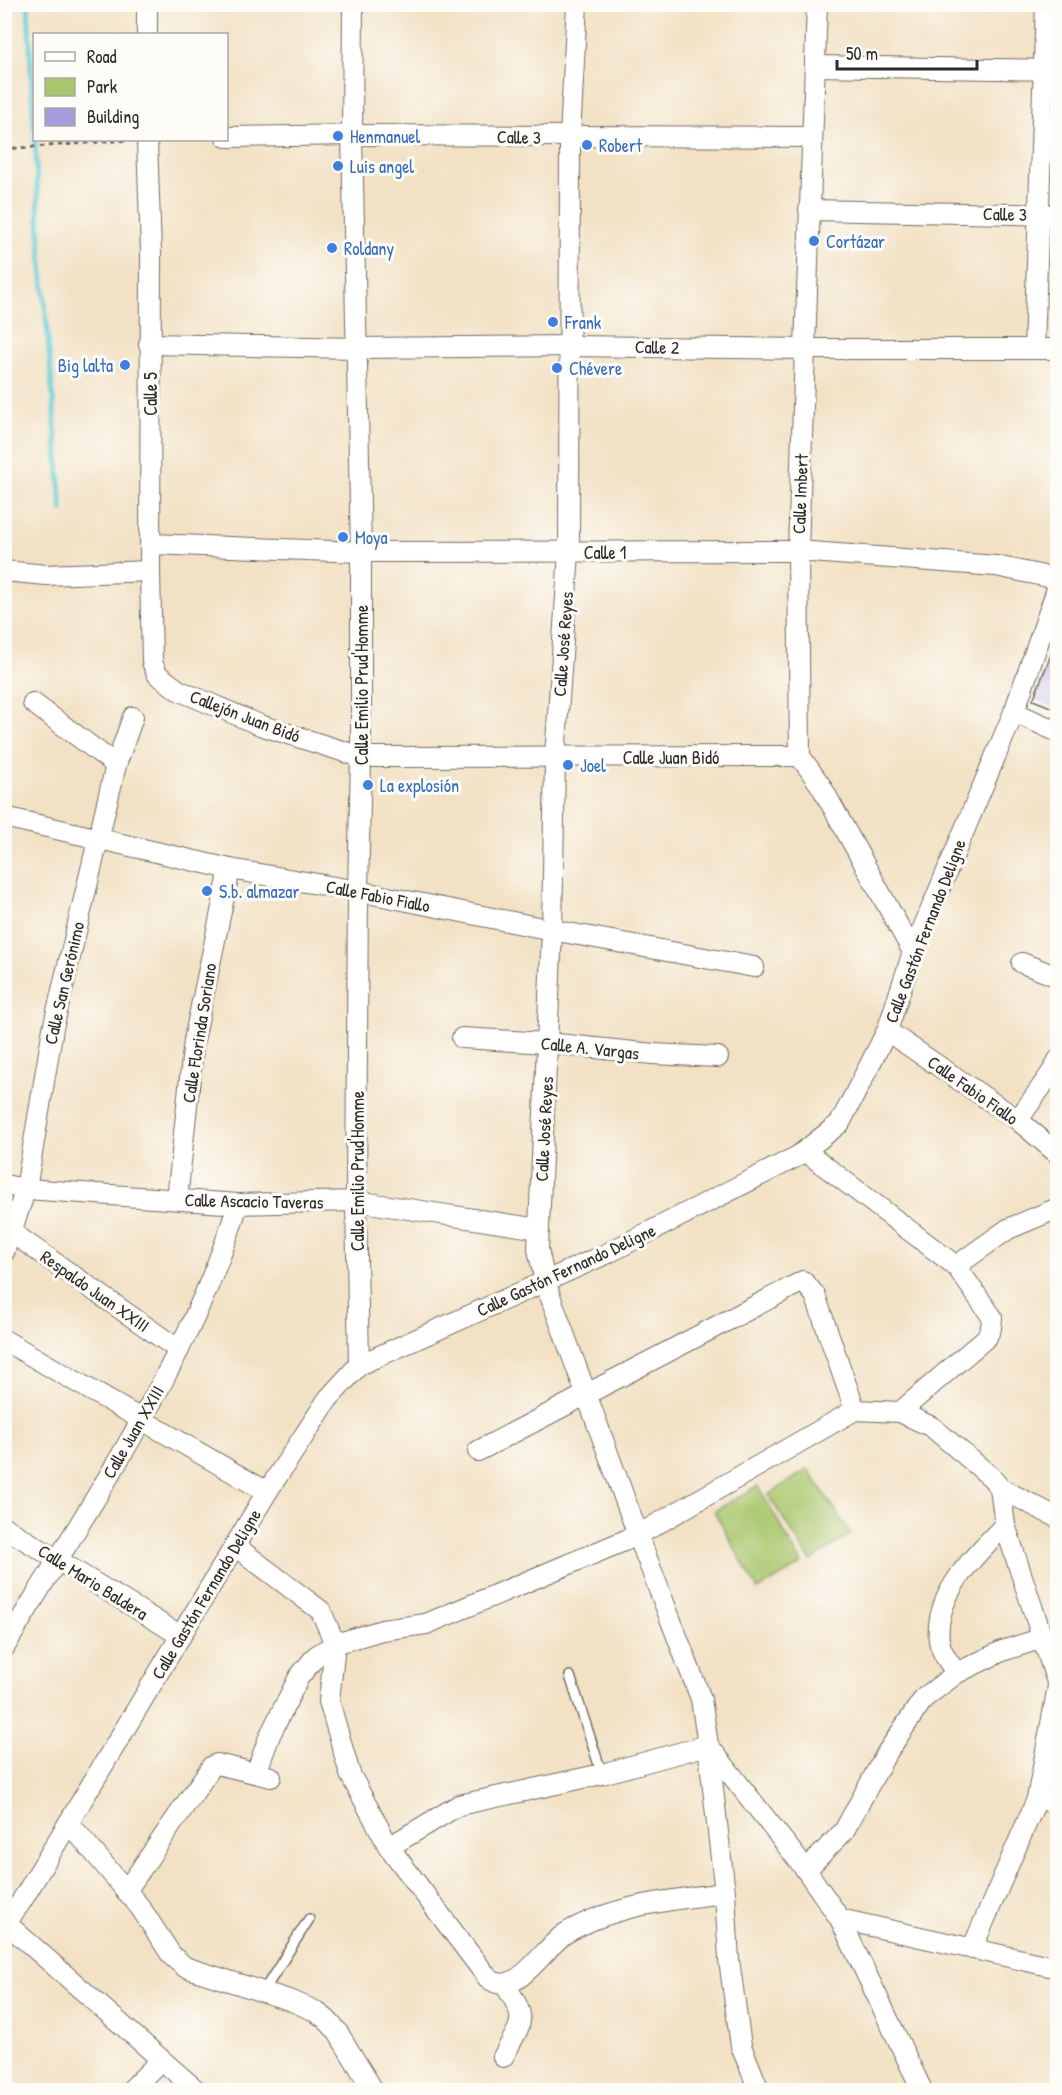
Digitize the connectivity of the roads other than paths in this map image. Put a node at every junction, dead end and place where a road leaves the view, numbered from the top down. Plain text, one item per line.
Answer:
1 (147, 4) edge
2 (353, 4) edge
3 (577, 4) edge
4 (817, 4) edge
5 (1046, 4) edge
6 (147, 33) edge
7 (815, 66) junction
8 (1051, 70) edge
9 (352, 135) junction
10 (228, 137) edge
11 (570, 137) junction
12 (811, 137) junction
13 (147, 141) edge
14 (809, 210) junction
15 (1038, 214) junction
16 (1058, 215) edge
17 (149, 344) junction
18 (570, 346) junction
19 (358, 348) junction
20 (805, 349) junction
21 (1034, 349) junction
22 (1058, 349) edge
23 (151, 544) junction
24 (798, 551) junction
25 (361, 552) junction
26 (569, 552) junction
27 (150, 571) junction
28 (4, 572) edge
29 (1058, 579) edge
30 (1058, 586) edge
31 (153, 649) joint
32 (33, 704) dead end
33 (1014, 712) junction
34 (133, 717) dead end
35 (1058, 732) edge
36 (800, 756) junction
37 (362, 757) junction
38 (555, 758) junction
39 (116, 765) junction
40 (4, 817) edge
41 (98, 840) junction
42 (230, 869) junction
43 (358, 891) junction
44 (552, 930) junction
45 (914, 952) junction
46 (1022, 963) dead end
47 (754, 967) dead end
48 (1058, 977) edge
49 (887, 1031) junction
50 (462, 1038) dead end
51 (548, 1043) junction
52 (718, 1057) dead end
53 (1058, 1060) edge
54 (1018, 1120) junction
55 (805, 1151) junction
56 (1058, 1154) edge
57 (4, 1185) edge
58 (26, 1189) junction
59 (177, 1200) junction
60 (356, 1201) junction
61 (238, 1204) junction
62 (1058, 1208) edge
63 (539, 1228) junction
64 (11, 1232) junction
65 (4, 1252) edge
66 (956, 1266) junction
67 (545, 1282) junction
68 (4, 1340) edge
69 (179, 1350) junction
70 (359, 1365) junction
71 (588, 1394) junction
72 (855, 1410) junction
73 (900, 1412) junction
74 (142, 1420) junction
75 (478, 1451) dead end
76 (1000, 1488) junction
77 (267, 1492) junction
78 (1058, 1518) edge
79 (1005, 1525) junction
80 (4, 1527) edge
81 (638, 1535) junction
82 (235, 1546) junction
83 (57, 1560) junction
84 (181, 1636) junction
85 (1043, 1638) junction
86 (334, 1644) junction
87 (4, 1648) edge
88 (957, 1673) junction
89 (570, 1676) dead end
90 (1058, 1685) edge
91 (708, 1745) junction
92 (602, 1774) junction
93 (1037, 1799) junction
94 (1058, 1803) edge
95 (69, 1823) junction
96 (389, 1847) junction
97 (806, 1870) junction
98 (126, 1891) junction
99 (725, 1893) junction
100 (309, 1919) dead end
101 (840, 1919) junction
102 (6, 1925) edge
103 (972, 1949) junction
104 (1058, 1968) edge
105 (505, 1985) junction
106 (263, 1992) junction
107 (503, 2057) dead end
108 (161, 2060) junction
109 (131, 2091) edge
110 (196, 2091) edge
111 (373, 2091) edge
112 (759, 2091) edge
113 (922, 2091) edge

1 - 6 street
2 - 9 street, Calle Emilio Prud'Homme
3 - 11 street, Calle José Reyes
4 - 7 street, Calle Imbert
5 - 8 street
7 - 8 street
7 - 12 street, Calle Imbert
8 - 15 street
9 - 10 street, Calle 3
9 - 11 street, Calle 3
9 - 19 street, Calle Emilio Prud'Homme
11 - 12 street, Calle 3
11 - 18 street, Calle José Reyes
12 - 14 street, Calle Imbert
13 - 17 street, Calle 5
14 - 15 street, Calle 3
14 - 20 street, Calle Imbert
15 - 16 street, Calle 3
15 - 21 street
17 - 19 street, Calle 2
17 - 23 street, Calle 5
18 - 19 street, Calle 2
18 - 20 street, Calle 2
18 - 26 street, Calle José Reyes
19 - 25 street, Calle Emilio Prud'Homme
20 - 21 street, Calle 2
20 - 24 street, Calle Imbert
21 - 22 street, Calle 2
23 - 25 street, Calle 1
23 - 27 street, Calle 5
24 - 26 street, Calle 1
24 - 29 street, Calle 1
24 - 36 street, Calle Imbert
25 - 26 street, Calle 1
25 - 37 street, Calle Emilio Prud'Homme
26 - 38 street, Calle José Reyes
27 - 28 street
27 - 31 street, Calle 5
30 - 33 street, Calle Gastón Fernando Deligne
31 - 37 street, Callejón Juan Bidó
32 - 39 street
33 - 35 street
33 - 45 street, Calle Gastón Fernando Deligne
34 - 39 street, Calle San Gerónimo
36 - 38 street, Calle Juan Bidó
36 - 45 street
37 - 38 street, Calle Juan Bidó
37 - 43 street, Calle Emilio Prud'Homme
38 - 44 street, Calle José Reyes
39 - 41 street, Calle San Gerónimo
40 - 41 street, Calle Fabio Fiallo
41 - 42 street, Calle Fabio Fiallo
41 - 58 street, Calle San Gerónimo
42 - 43 street, Calle Fabio Fiallo
42 - 59 street, Calle Florinda Soriano
43 - 44 street, Calle Fabio Fiallo
43 - 60 street, Calle Emilio Prud'Homme
44 - 47 street, Calle Fabio Fiallo
44 - 51 street, Calle José Reyes
45 - 49 street, Calle Gastón Fernando Deligne
46 - 48 street
49 - 54 street, Calle Fabio Fiallo
49 - 55 street, Calle Gastón Fernando Deligne
50 - 51 street, Calle A. Vargas
51 - 52 street, Calle A. Vargas
51 - 63 street, Calle José Reyes
53 - 54 street
54 - 56 street, Calle Fabio Fiallo
55 - 66 street
55 - 67 street, Calle Gastón Fernando Deligne
57 - 58 street, Calle Ascacio Taveras
58 - 59 street, Calle Ascacio Taveras
58 - 64 street, Calle San Gerónimo
59 - 61 street, Calle Ascacio Taveras
60 - 61 street, Calle Ascacio Taveras
60 - 63 street, Calle Ascacio Taveras
60 - 70 street, Calle Emilio Prud'Homme
61 - 69 street, Calle Juan XXIII
62 - 66 street
63 - 67 street, Calle José Reyes
64 - 65 street, Calle San Gerónimo
64 - 69 street, Respaldo Juan XXIII
66 - 73 street
67 - 70 street, Calle Gastón Fernando Deligne
67 - 71 street, Calle José Reyes
68 - 74 street
69 - 74 street, Calle Juan XXIII
70 - 77 street, Calle Gastón Fernando Deligne
71 - 72 street
71 - 75 street
71 - 81 street, Calle José Reyes
72 - 73 street
72 - 81 street
73 - 76 street
74 - 77 street
74 - 83 street, Calle Juan XXIII
76 - 78 street
76 - 79 street
77 - 82 street, Calle Gastón Fernando Deligne
79 - 85 street
79 - 88 street
80 - 83 street, Calle Mario Baldera
81 - 86 street
81 - 91 street, Calle José Reyes
82 - 84 street, Calle Gastón Fernando Deligne
82 - 86 street
83 - 84 street, Calle Mario Baldera
83 - 87 street, Calle Juan XXIII
84 - 95 street, Calle Gastón Fernando Deligne
85 - 88 street
85 - 90 street
86 - 96 street
86 - 98 street
88 - 97 street
89 - 92 lane
90 - 93 street
91 - 92 street
91 - 97 street
91 - 99 street, Calle José Reyes
92 - 96 street
93 - 94 street
93 - 103 street
95 - 98 street
95 - 102 street, Calle Gastón Fernando Deligne
96 - 105 street
97 - 101 street
98 - 106 street
99 - 105 street
99 - 112 street, Calle José Reyes
100 - 106 lane
101 - 103 street
101 - 113 street
102 - 108 street
103 - 104 street
105 - 107 street
106 - 111 street
108 - 109 street
108 - 110 street

